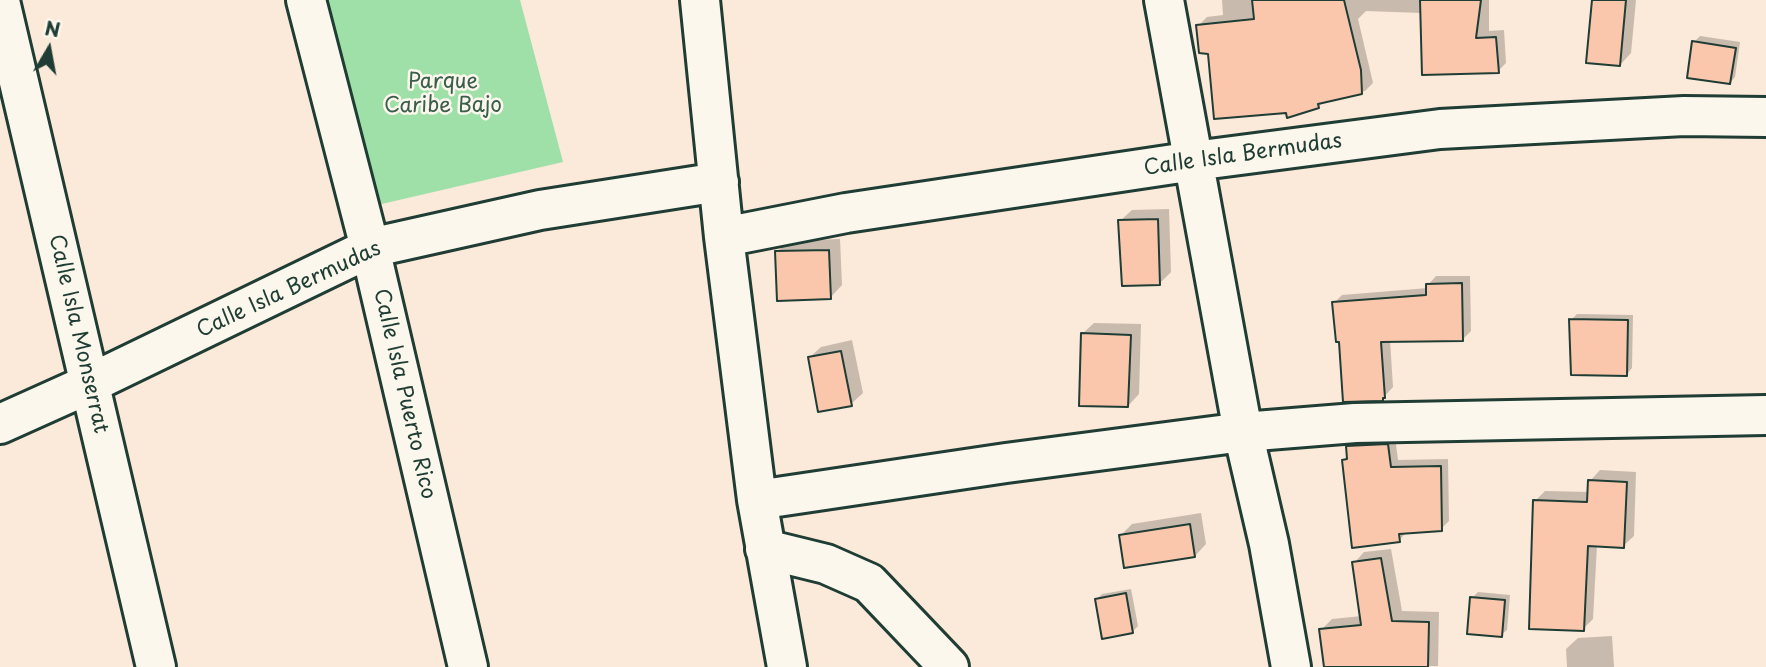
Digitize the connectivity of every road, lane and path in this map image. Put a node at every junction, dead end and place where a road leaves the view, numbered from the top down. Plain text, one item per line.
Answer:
1 (306, 0) edge
2 (700, 0) edge
3 (1164, 0) edge
4 (0, 1) edge
5 (1766, 117) edge
6 (1194, 161) junction
7 (719, 182) junction
8 (724, 237) junction
9 (370, 248) junction
10 (89, 384) junction
11 (1766, 415) edge
12 (0, 424) edge
13 (1243, 432) junction
14 (757, 500) junction
15 (765, 549) junction
16 (156, 667) edge
17 (468, 667) edge
18 (787, 667) edge
19 (949, 667) edge
20 (1291, 667) edge

1 - 9 street, Calle Isla Puerto Rico
2 - 7 street
3 - 6 street
4 - 10 street, Calle Isla Monserrat
5 - 6 street, Calle Isla Bermudas
6 - 8 street, Calle Isla Bermudas
6 - 13 street
7 - 8 street
7 - 9 street, Calle Isla Bermudas
8 - 14 street
9 - 10 street, Calle Isla Bermudas
9 - 17 street, Calle Isla Puerto Rico
10 - 12 street, Calle Isla Bermudas
10 - 16 street, Calle Isla Monserrat
11 - 13 street
13 - 14 street
13 - 20 street
14 - 15 street
15 - 18 street
15 - 19 street

